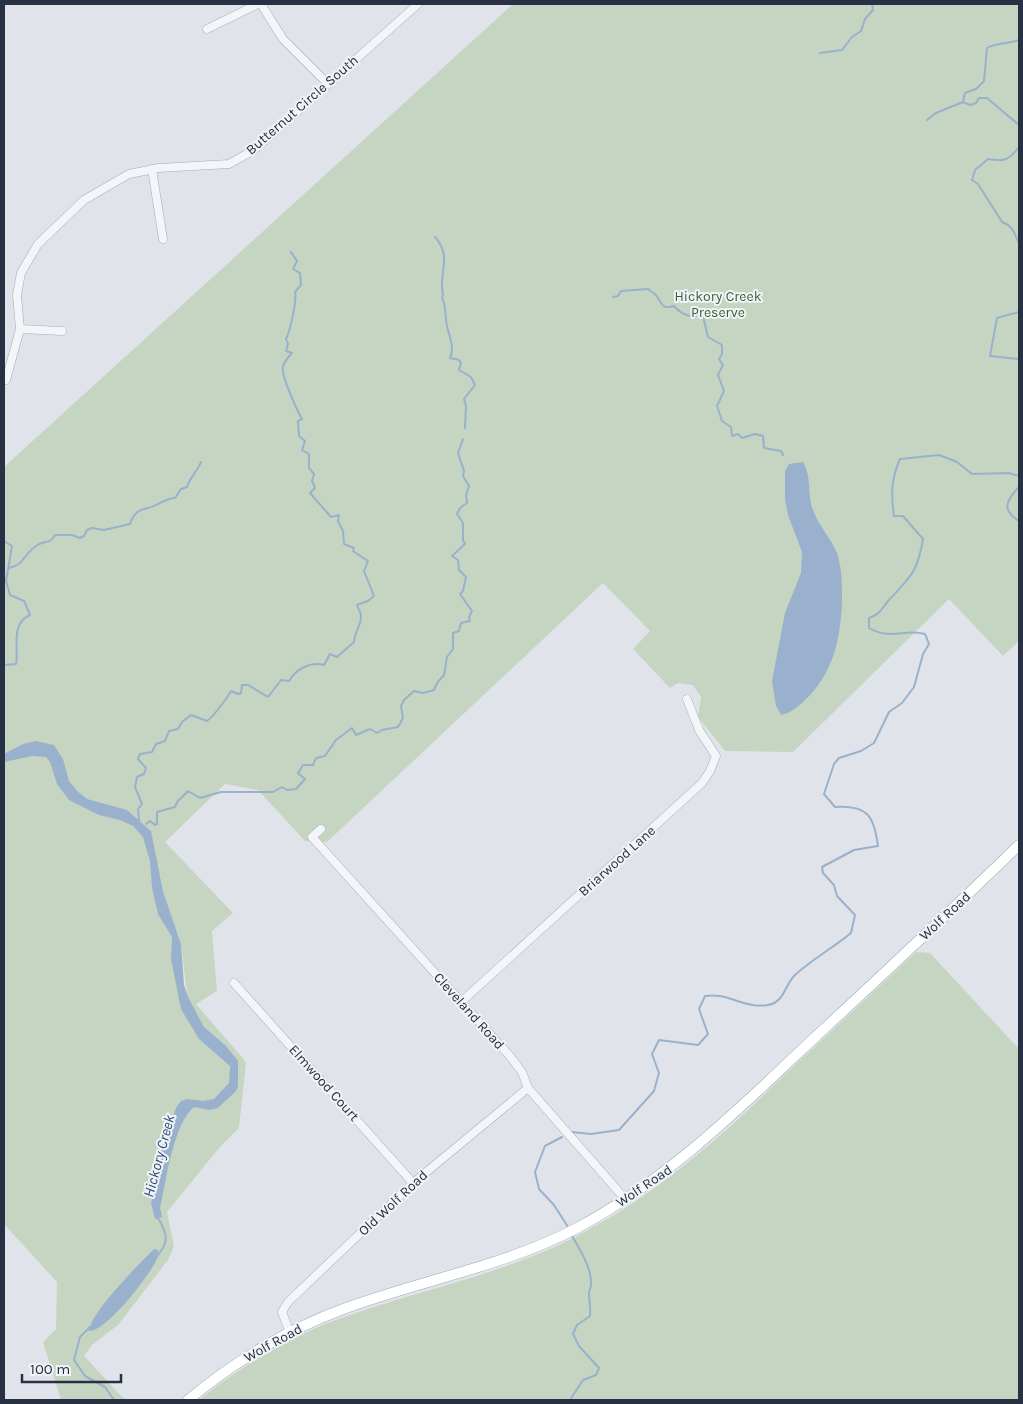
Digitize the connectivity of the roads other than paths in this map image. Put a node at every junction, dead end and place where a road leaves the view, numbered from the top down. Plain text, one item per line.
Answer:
1 (259, 4) edge
2 (418, 4) edge
3 (207, 29) dead end
4 (328, 84) junction
5 (152, 169) junction
6 (163, 238) dead end
7 (20, 329) junction
8 (62, 331) dead end
9 (6, 380) dead end
10 (687, 699) dead end
11 (321, 829) dead end
12 (1019, 845) edge
13 (234, 982) dead end
14 (461, 1002) junction
15 (528, 1088) junction
16 (413, 1183) junction
17 (626, 1200) junction
18 (290, 1333) junction
19 (188, 1400) edge

1 - 3 street
1 - 4 street
2 - 4 street, Butternut Circle South
4 - 5 street, Butternut Circle South
5 - 6 street
5 - 7 street, Butternut Circle South
7 - 8 street
7 - 9 street, Butternut Circle South
10 - 14 street, Briarwood Lane
11 - 14 street, Cleveland Road
12 - 17 main road, Wolf Road
13 - 16 street, Elmwood Court
14 - 15 street, Cleveland Road
15 - 16 street, Old Wolf Road
15 - 17 street, Cleveland Road
16 - 18 street, Old Wolf Road
17 - 18 main road, Wolf Road
18 - 19 main road, Wolf Road

